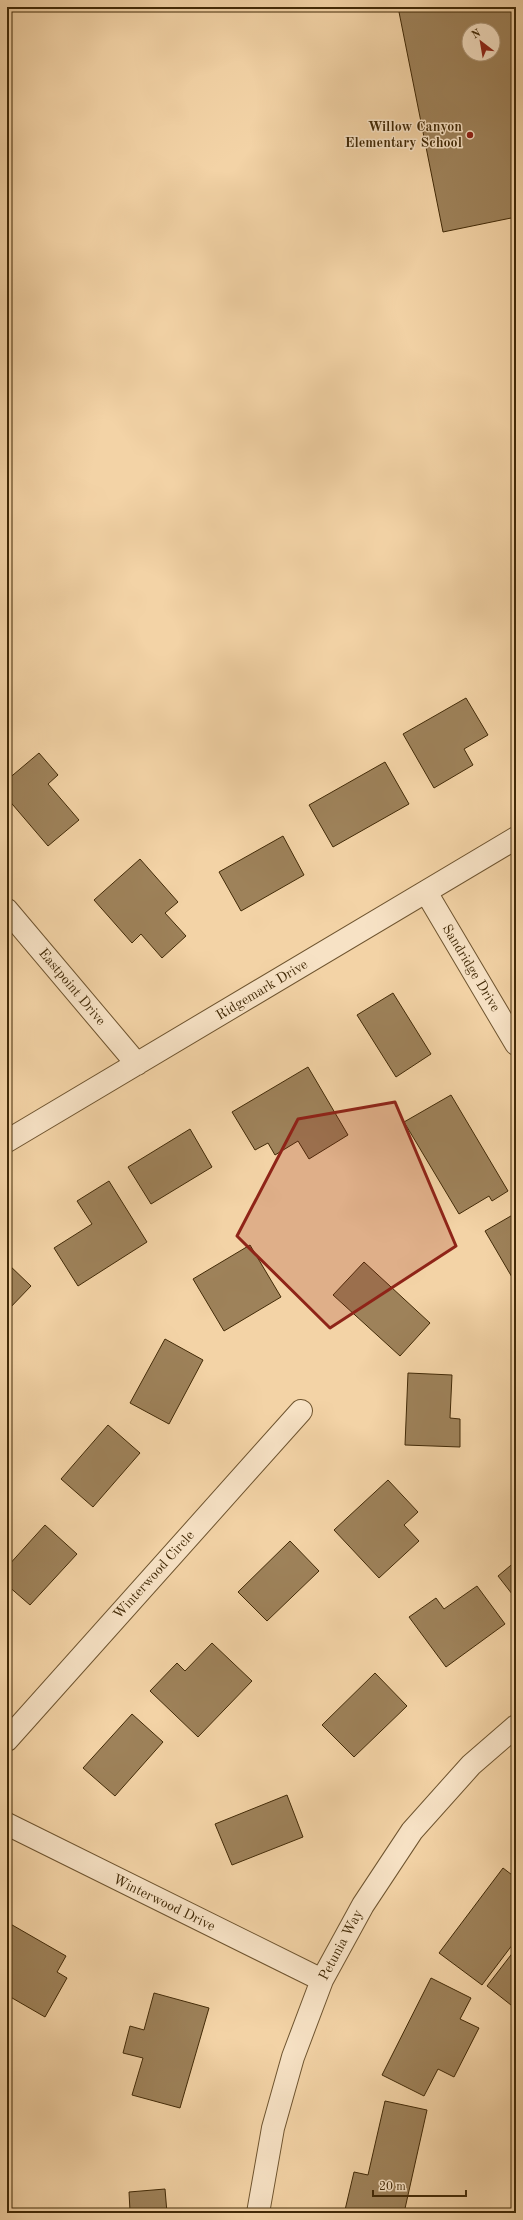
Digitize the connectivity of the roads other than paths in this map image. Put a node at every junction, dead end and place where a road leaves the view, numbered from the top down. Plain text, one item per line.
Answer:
1 (516, 838) edge
2 (426, 892) junction
3 (7, 910) edge
4 (516, 1044) edge
5 (137, 1064) junction
6 (7, 1141) edge
7 (301, 1411) dead end
8 (516, 1726) edge
9 (7, 1740) edge
10 (7, 1824) edge
11 (322, 1980) junction
12 (258, 2213) edge

1 - 2 street, Ridgemark Drive
2 - 4 street, Sandridge Drive
2 - 5 street, Ridgemark Drive
3 - 5 street, Eastpoint Drive
5 - 6 street, Ridgemark Drive
7 - 9 street, Winterwood Circle
8 - 11 street, Petunia Way
10 - 11 street, Winterwood Drive
11 - 12 street, Petunia Way

